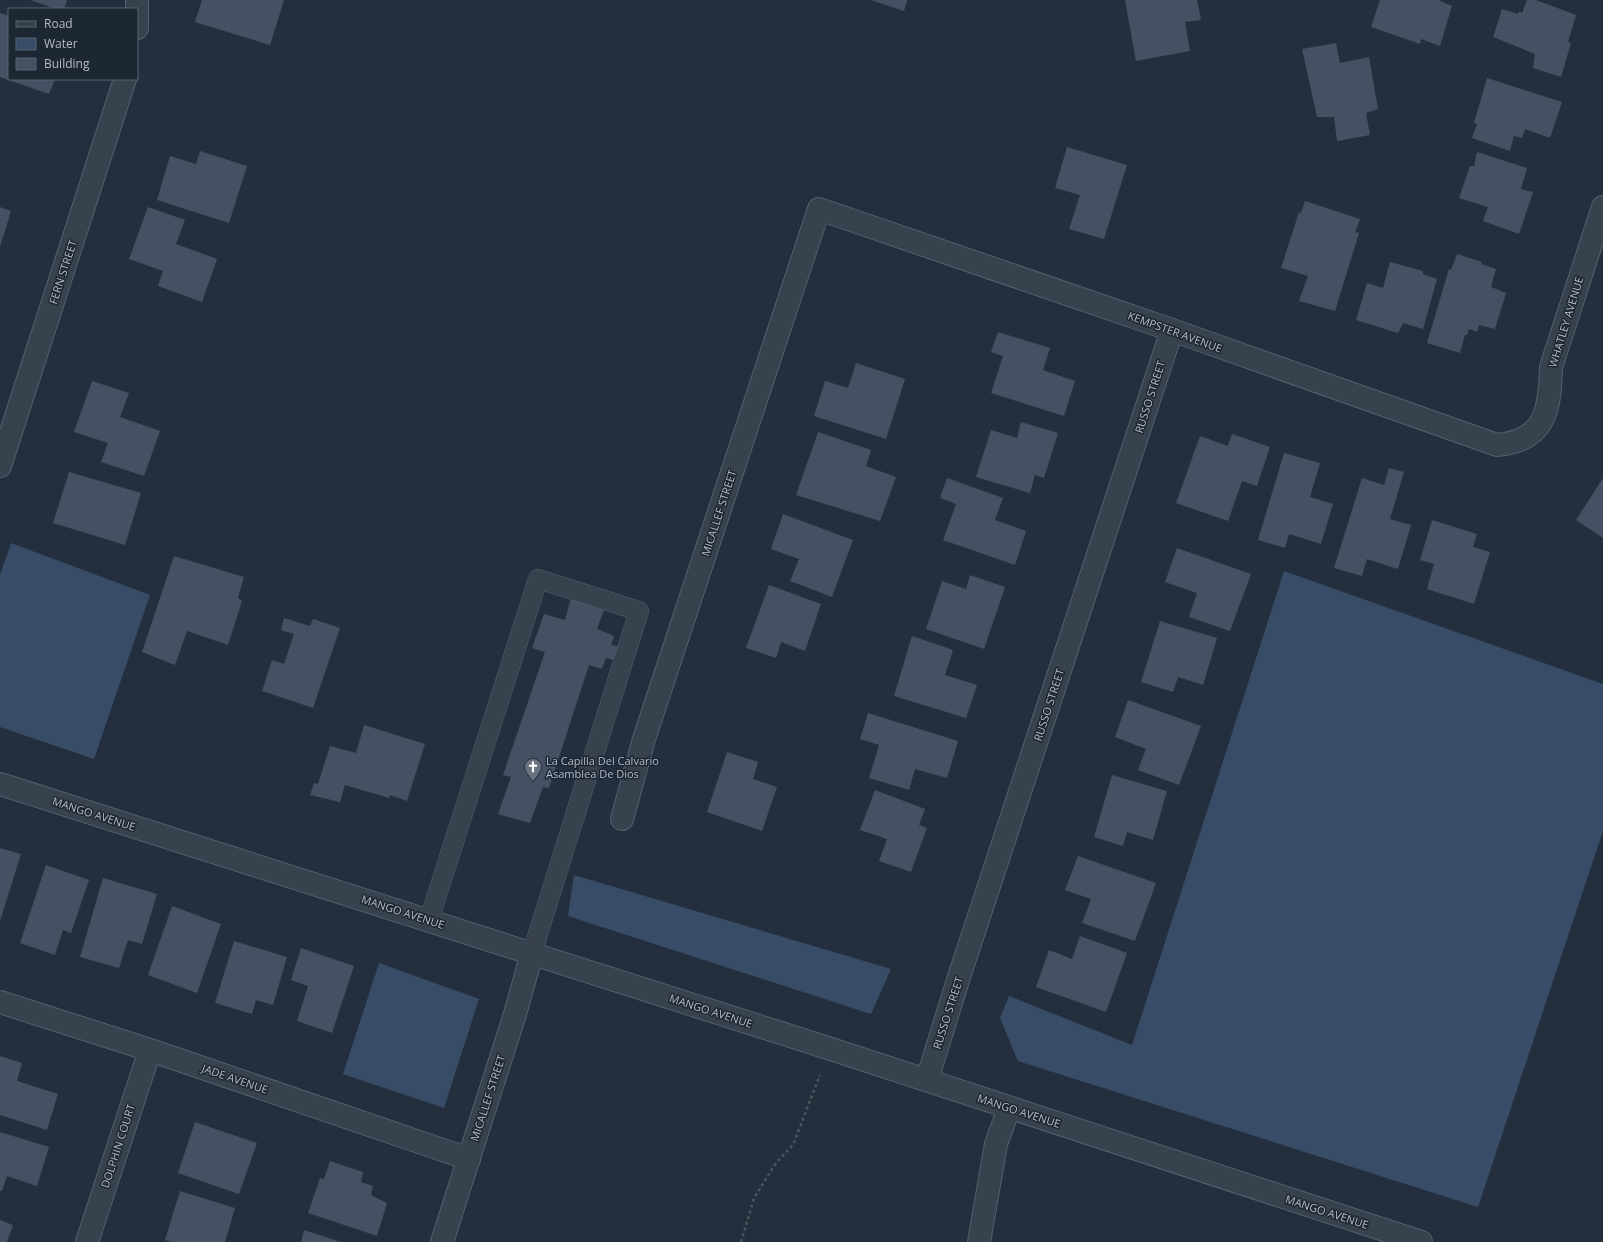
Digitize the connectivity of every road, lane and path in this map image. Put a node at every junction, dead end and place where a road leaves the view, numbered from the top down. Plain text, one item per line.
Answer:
1 (125, 80) edge
2 (1603, 207) edge
3 (819, 209) joint
4 (1172, 330) junction
5 (1531, 436) joint
6 (0, 466) edge
7 (0, 784) edge
8 (622, 819) dead end
9 (429, 920) junction
10 (532, 953) junction
11 (0, 1002) edge
12 (831, 1049) junction
13 (150, 1050) junction
14 (927, 1080) junction
15 (1009, 1108) junction
16 (468, 1159) junction
17 (87, 1242) edge
18 (442, 1242) edge
19 (741, 1242) edge
20 (979, 1242) edge
21 (1421, 1242) edge

1 - 6 street, FERN STREET
2 - 5 street, WHATLEY AVENUE
3 - 4 street, KEMPSTER AVENUE
3 - 8 street, MICALLEF STREET
4 - 5 street, KEMPSTER AVENUE
4 - 14 street, RUSSO STREET
7 - 9 street, MANGO AVENUE
9 - 10 street, MANGO AVENUE
9 - 10 lane
10 - 12 street, MANGO AVENUE
10 - 16 street, MICALLEF STREET
11 - 13 street, JADE AVENUE
12 - 14 street, MANGO AVENUE
12 - 19 path
13 - 16 street, JADE AVENUE
13 - 17 street, DOLPHIN COURT
14 - 15 street, MANGO AVENUE
15 - 20 street
15 - 21 street, MANGO AVENUE
16 - 18 street, MICALLEF STREET

